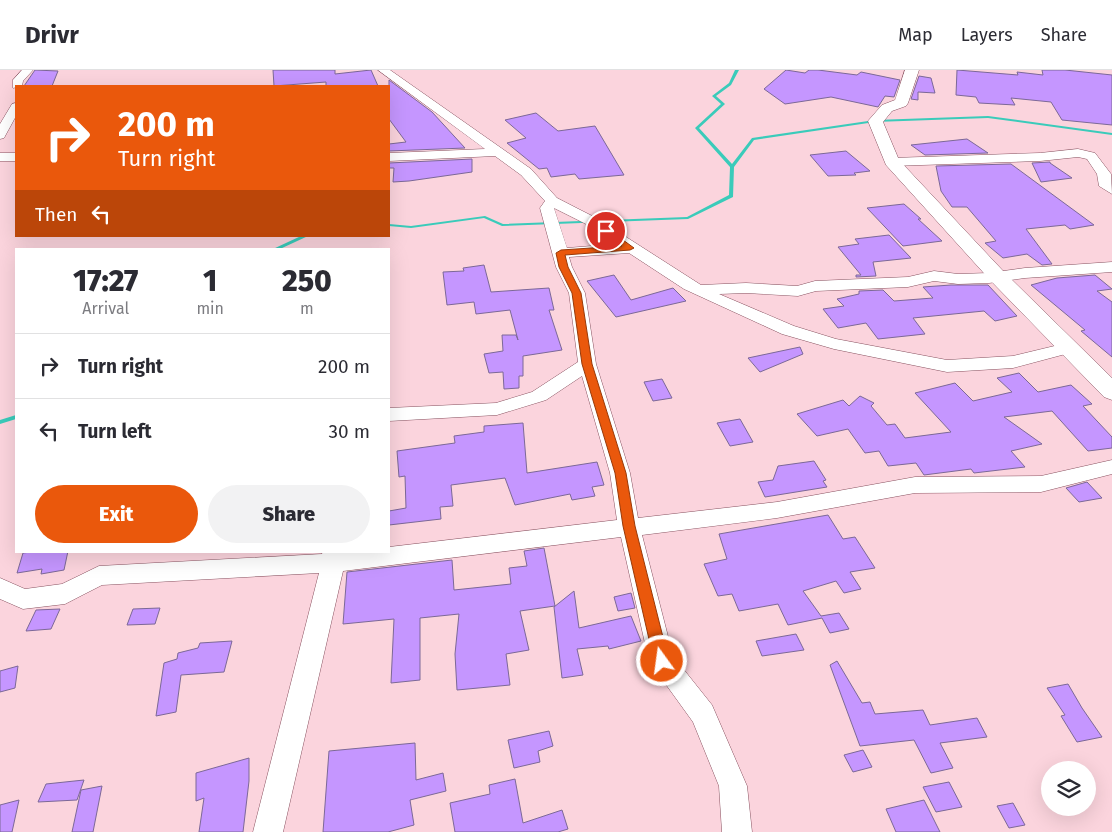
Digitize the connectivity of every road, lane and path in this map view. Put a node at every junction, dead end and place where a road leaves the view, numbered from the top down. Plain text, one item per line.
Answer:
1 (28, 70) edge
2 (383, 70) edge
3 (912, 70) edge
4 (17, 85) edge
5 (15, 108) edge
6 (0, 135) edge
7 (499, 152) junction
8 (0, 157) edge
9 (15, 157) edge
10 (390, 157) edge
11 (892, 162) junction
12 (1112, 190) edge
13 (552, 201) junction
14 (630, 248) junction
15 (561, 253) junction
16 (1112, 266) edge
17 (998, 277) junction
18 (700, 290) junction
19 (1067, 348) junction
20 (587, 364) junction
21 (1112, 392) edge
22 (390, 415) edge
23 (1112, 467) edge
24 (629, 526) junction
25 (390, 551) edge
26 (372, 553) edge
27 (334, 557) edge
28 (0, 588) edge
29 (268, 832) edge
30 (737, 832) edge

1 - 4 street
2 - 7 street
3 - 11 street
5 - 6 street
7 - 10 street
7 - 13 street
8 - 9 street
11 - 12 street
11 - 17 street
13 - 14 street
13 - 15 street
14 - 15 street
14 - 18 street
15 - 20 street
16 - 17 street
17 - 18 street
17 - 19 street
18 - 19 street
19 - 21 street
20 - 22 street
20 - 24 street
23 - 24 street
24 - 25 street
24 - 30 street
26 - 27 street
27 - 28 street
27 - 29 street

